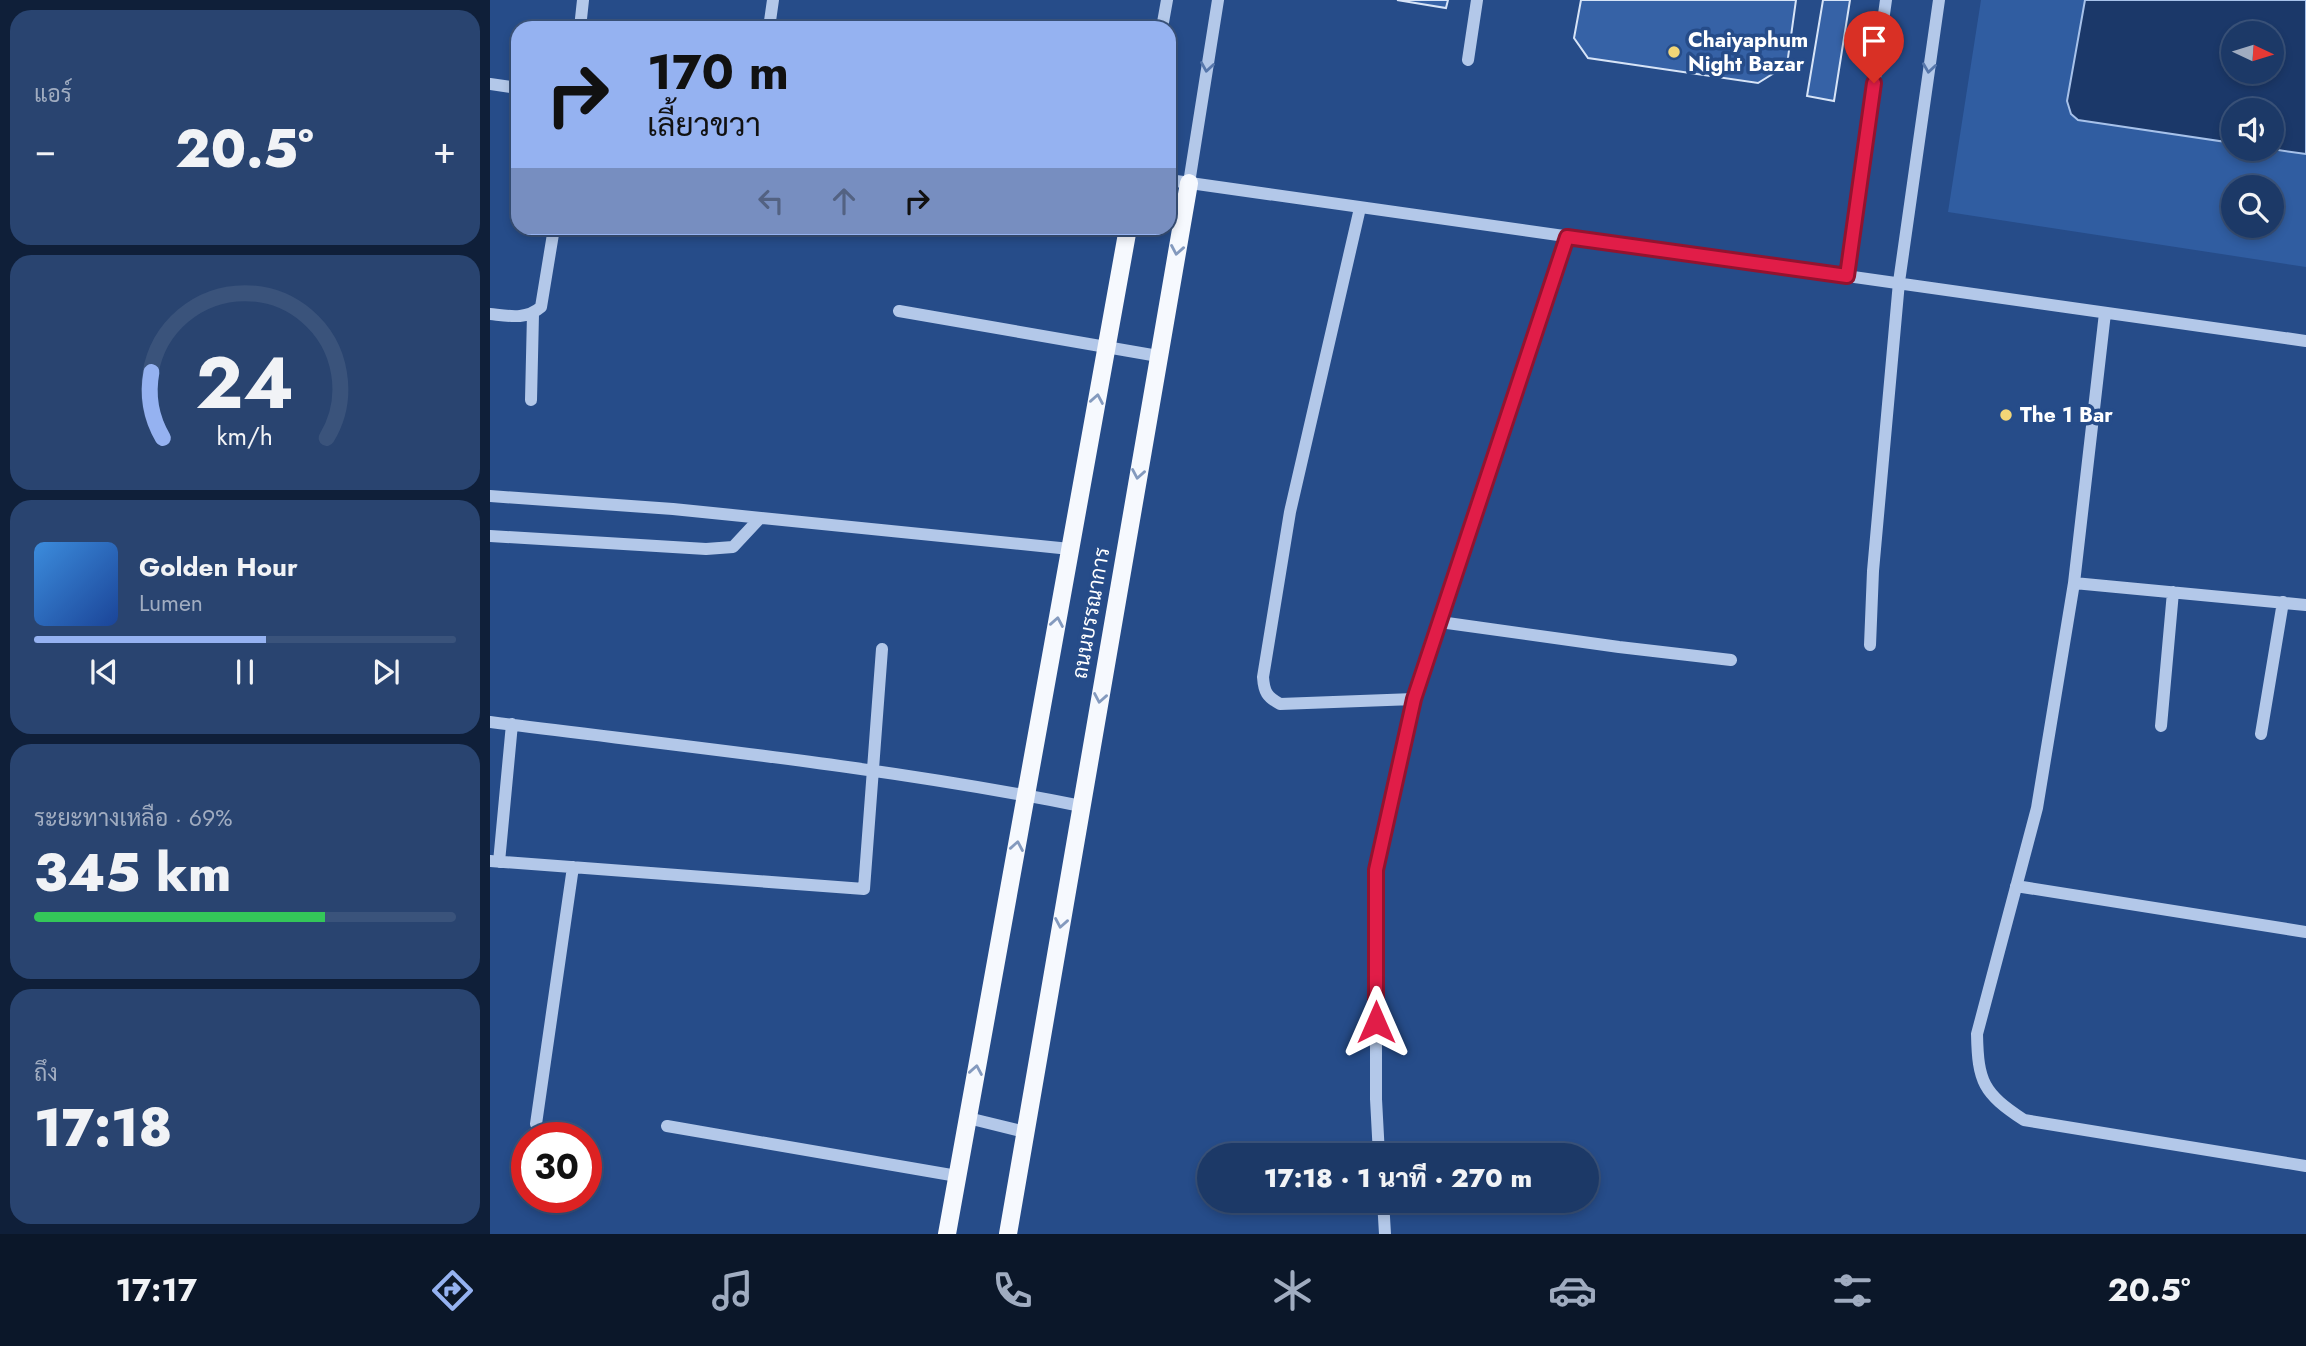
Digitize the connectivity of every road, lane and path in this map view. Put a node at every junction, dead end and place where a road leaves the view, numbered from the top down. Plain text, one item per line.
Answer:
1 (583, 0) edge
2 (773, 0) edge
3 (1167, 0) edge
4 (1218, 0) edge
5 (1477, 0) edge
6 (1886, 0) edge
7 (1939, 0) edge
8 (581, 21) edge
9 (770, 21) edge
10 (1163, 21) edge
11 (1468, 60) dead end
12 (490, 84) edge
13 (511, 87) edge
14 (1176, 181) edge
15 (1189, 183) junction
16 (1360, 208) junction
17 (553, 235) edge
18 (1127, 235) edge
19 (1567, 237) junction
20 (1847, 276) junction
21 (1899, 282) junction
22 (899, 311) dead end
23 (2105, 313) junction
24 (490, 314) edge
25 (533, 314) junction
26 (2306, 341) edge
27 (1106, 347) junction
28 (1158, 356) junction
29 (531, 400) dead end
30 (490, 496) edge
31 (760, 518) junction
32 (490, 536) edge
33 (1070, 550) junction
34 (2074, 583) junction
35 (2173, 592) junction
36 (2283, 603) junction
37 (2306, 605) edge
38 (1440, 622) junction
39 (1870, 645) dead end
40 (882, 649) dead end
41 (1731, 660) dead end
42 (1414, 699) junction
43 (490, 722) edge
44 (512, 724) junction
45 (2161, 726) dead end
46 (2261, 734) dead end
47 (874, 771) junction
48 (1026, 795) junction
49 (1082, 806) junction
50 (495, 861) edge
51 (573, 867) junction
52 (2016, 887) junction
53 (2306, 932) edge
54 (968, 1118) junction
55 (536, 1122) edge
56 (667, 1126) dead end
57 (1025, 1132) junction
58 (1379, 1143) edge
59 (2306, 1166) edge
60 (957, 1176) junction
61 (1383, 1213) edge
62 (947, 1234) edge
63 (1008, 1234) edge
64 (1385, 1234) edge

1 - 8 street
2 - 9 street
3 - 10 street
4 -> 15 street, ถนนบรรณาการ
5 - 11 street
6 - 20 street
7 -> 21 street
12 - 13 street
14 - 15 street
15 - 16 street
15 -> 28 main road, ถนนบรรณาการ
16 - 19 street
16 - 42 street
17 - 25 street
18 - 27 main road, ถนนบรรณาการ
19 - 20 street
19 - 38 street
20 - 21 street
21 - 23 street
21 - 39 street
22 - 27 street
23 - 26 street
23 - 34 street
24 - 25 street
25 - 29 street
27 - 28 street
33 -> 27 main road, ถนนบรรณาการ
28 -> 49 main road, ถนนบรรณาการ
30 - 31 street
31 - 32 street
31 - 33 street
48 -> 33 main road, ถนนบรรณาการ
34 - 35 street
34 - 52 street
35 - 36 street
35 - 45 street
36 - 37 street
36 - 46 street
38 - 41 street
38 - 42 street
40 - 47 street
42 - 58 street
43 - 44 street
44 - 47 street
44 - 50 street
47 - 48 street
47 - 51 street
48 - 49 street
54 -> 48 main road, ถนนบรรณาการ
49 -> 57 main road, ถนนบรรณาการ
50 - 51 street
51 - 55 street
52 - 53 street
52 - 59 street
54 - 57 street
54 - 60 main road, ถนนบรรณาการ
56 - 60 street
57 - 63 main road, ถนนบรรณาการ
60 - 62 main road, ถนนบรรณาการ
61 - 64 street

